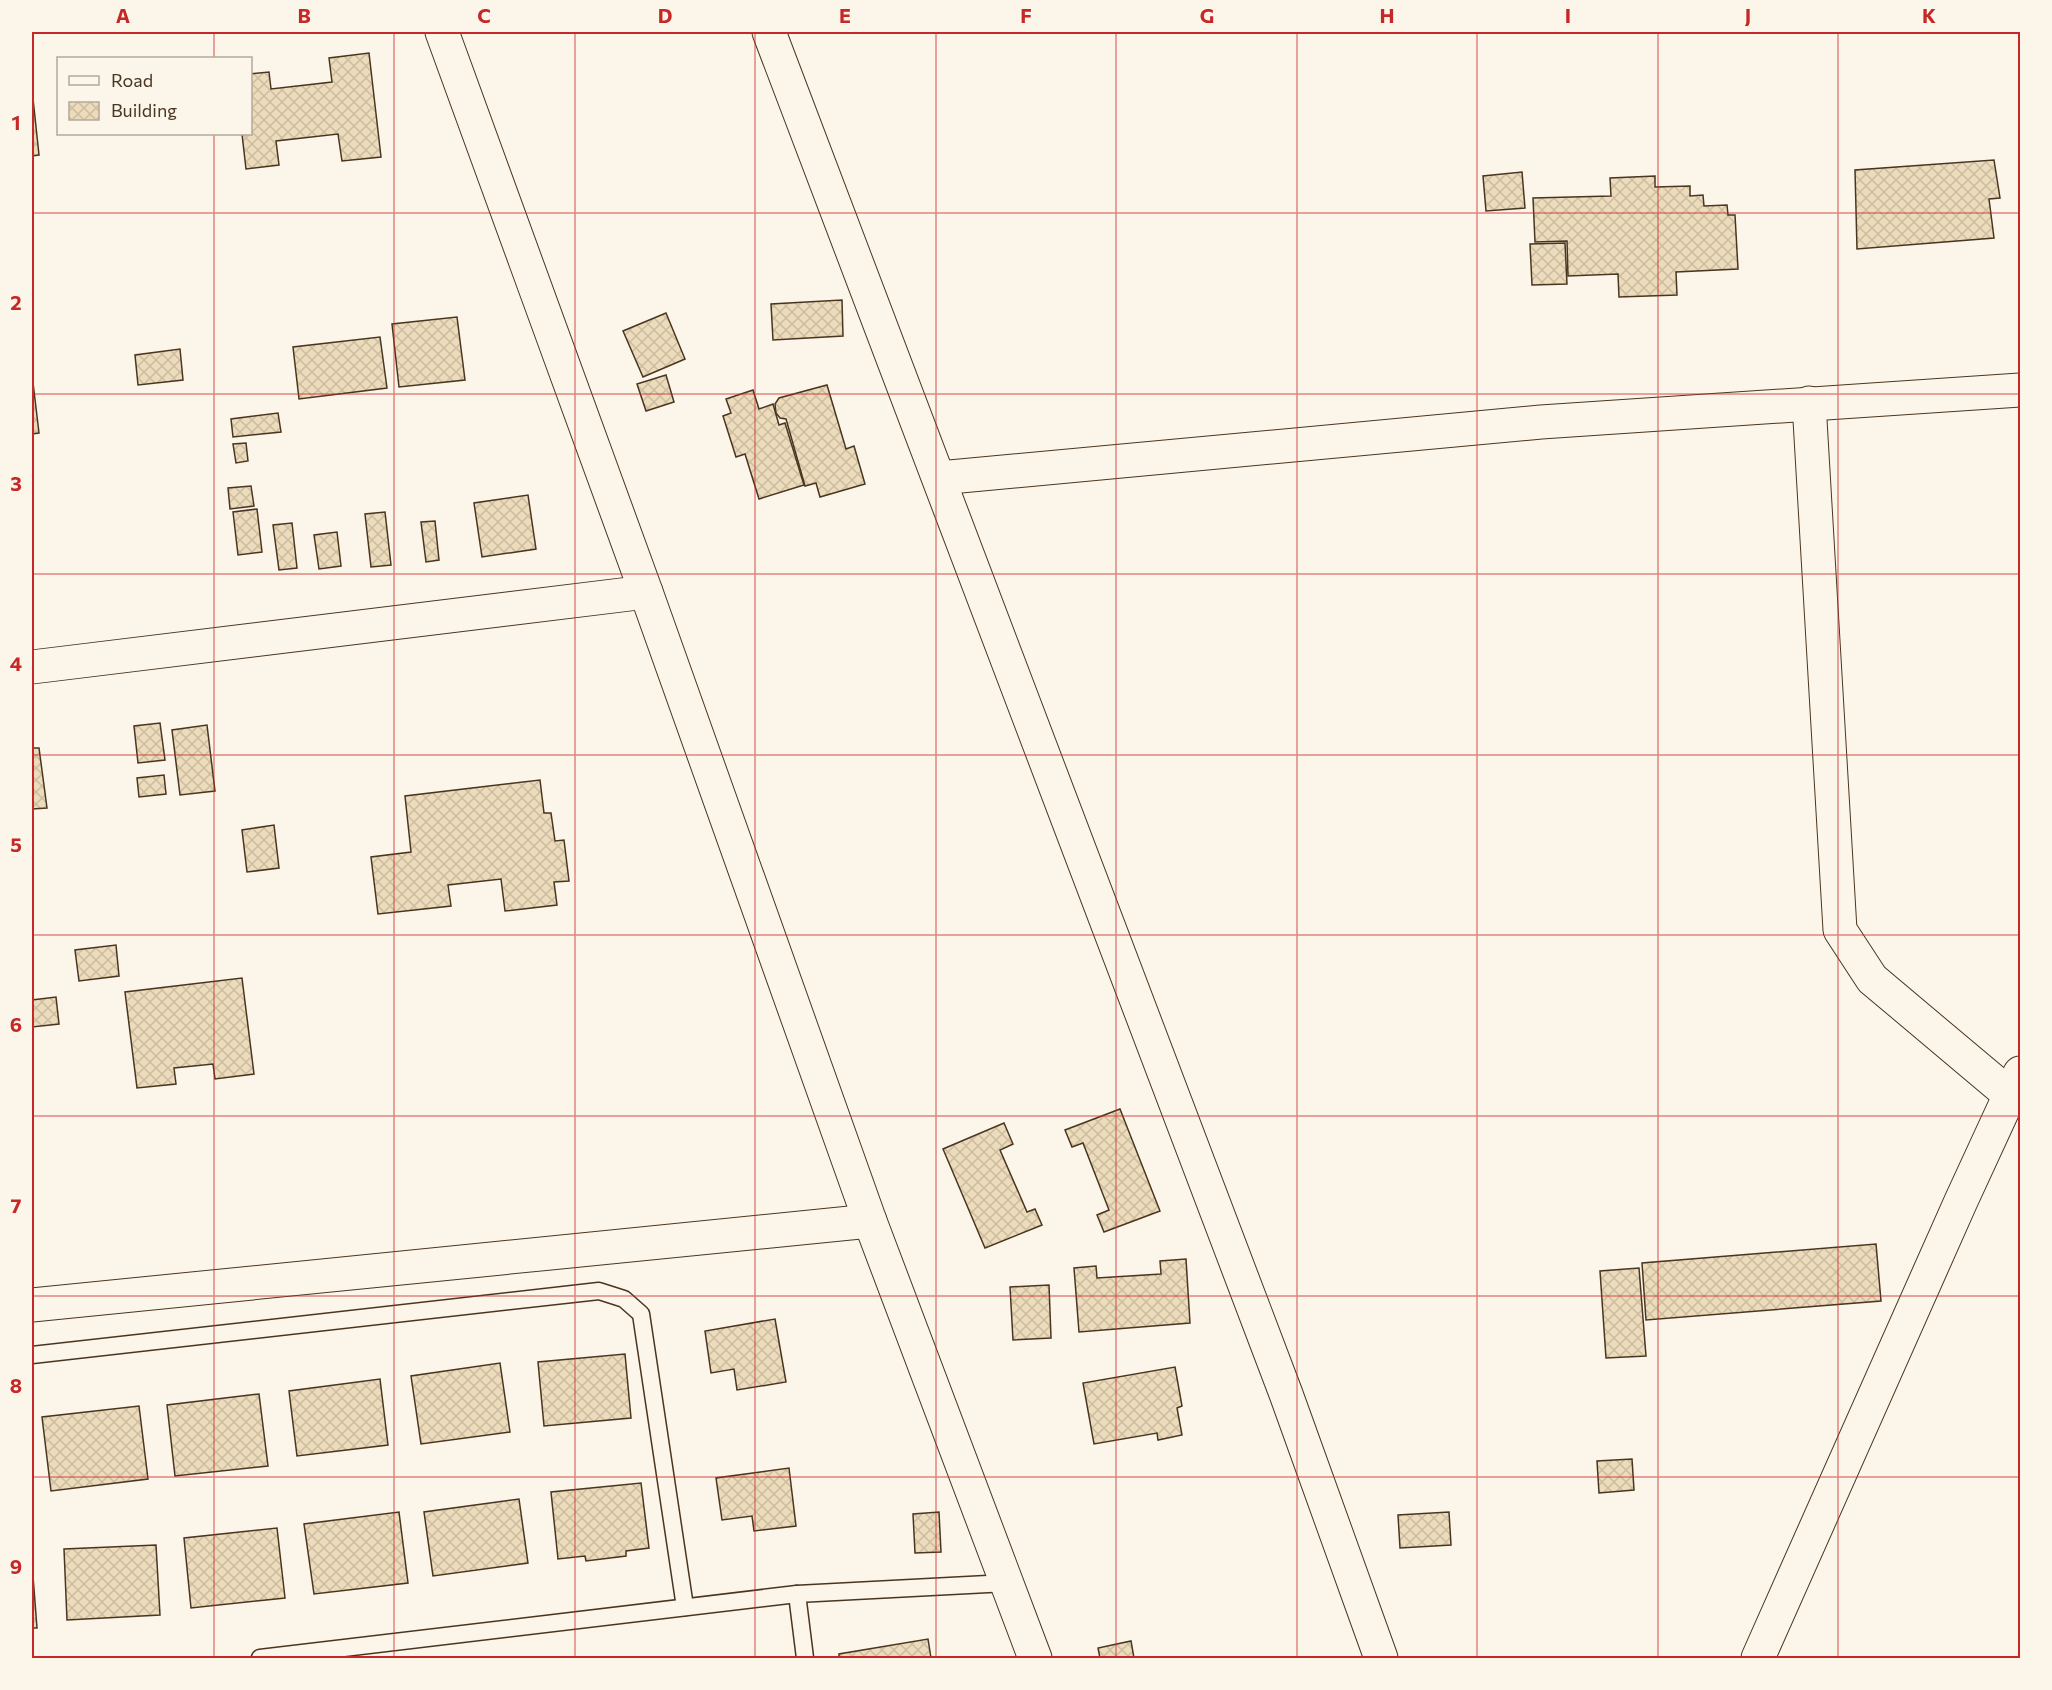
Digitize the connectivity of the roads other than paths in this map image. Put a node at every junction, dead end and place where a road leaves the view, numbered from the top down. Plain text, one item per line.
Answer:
1 (442, 32) edge
2 (769, 32) edge
3 (2020, 390) edge
4 (1809, 404) junction
5 (939, 478) junction
6 (646, 592) junction
7 (32, 667) edge
8 (2015, 1084) edge
9 (870, 1221) junction
10 (32, 1305) edge
11 (32, 1355) edge
12 (1007, 1583) junction
13 (796, 1594) junction
14 (685, 1608) junction
15 (261, 1659) edge
16 (805, 1659) edge
17 (1035, 1659) edge
18 (1381, 1659) edge
19 (1758, 1659) edge

1 - 6 street
2 - 5 street
3 - 4 street
4 - 5 street
4 - 8 street
5 - 18 street
6 - 7 street
6 - 9 street
8 - 19 street
9 - 10 street
9 - 12 street
11 - 14 lane
12 - 13 lane
12 - 17 street
13 - 14 lane
13 - 16 lane
14 - 15 lane

